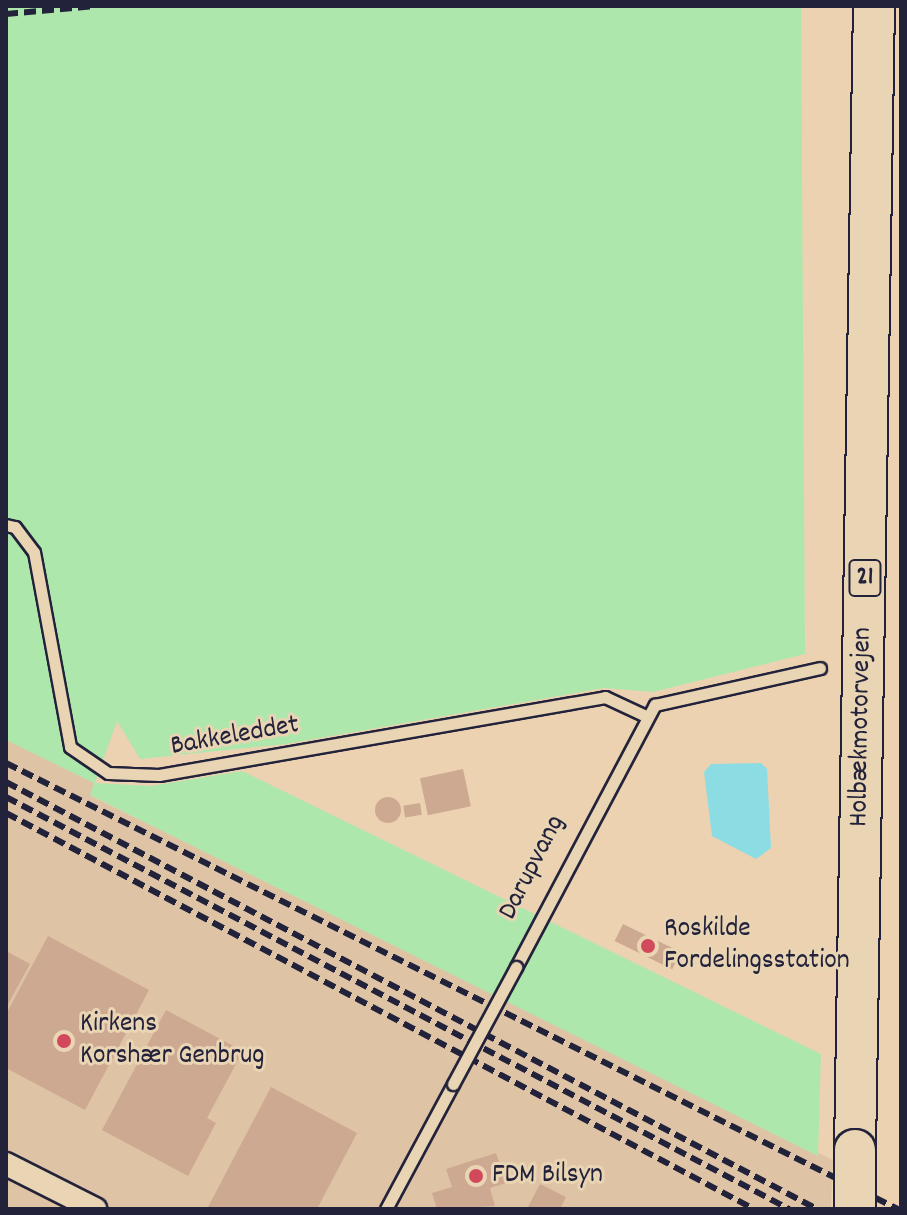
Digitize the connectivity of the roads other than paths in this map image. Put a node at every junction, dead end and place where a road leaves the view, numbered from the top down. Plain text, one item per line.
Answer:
1 (874, 6) edge
2 (6, 525) edge
3 (820, 668) dead end
4 (646, 716) junction
5 (6, 1164) edge
6 (95, 1209) edge
7 (386, 1209) edge
8 (855, 1209) edge

1 - 8 highway, Holbækmotorvejen / 21, bridge
2 - 4 lane, Bakkeleddet
3 - 4 lane
4 - 7 lane, Darupvang, bridge
5 - 6 street

